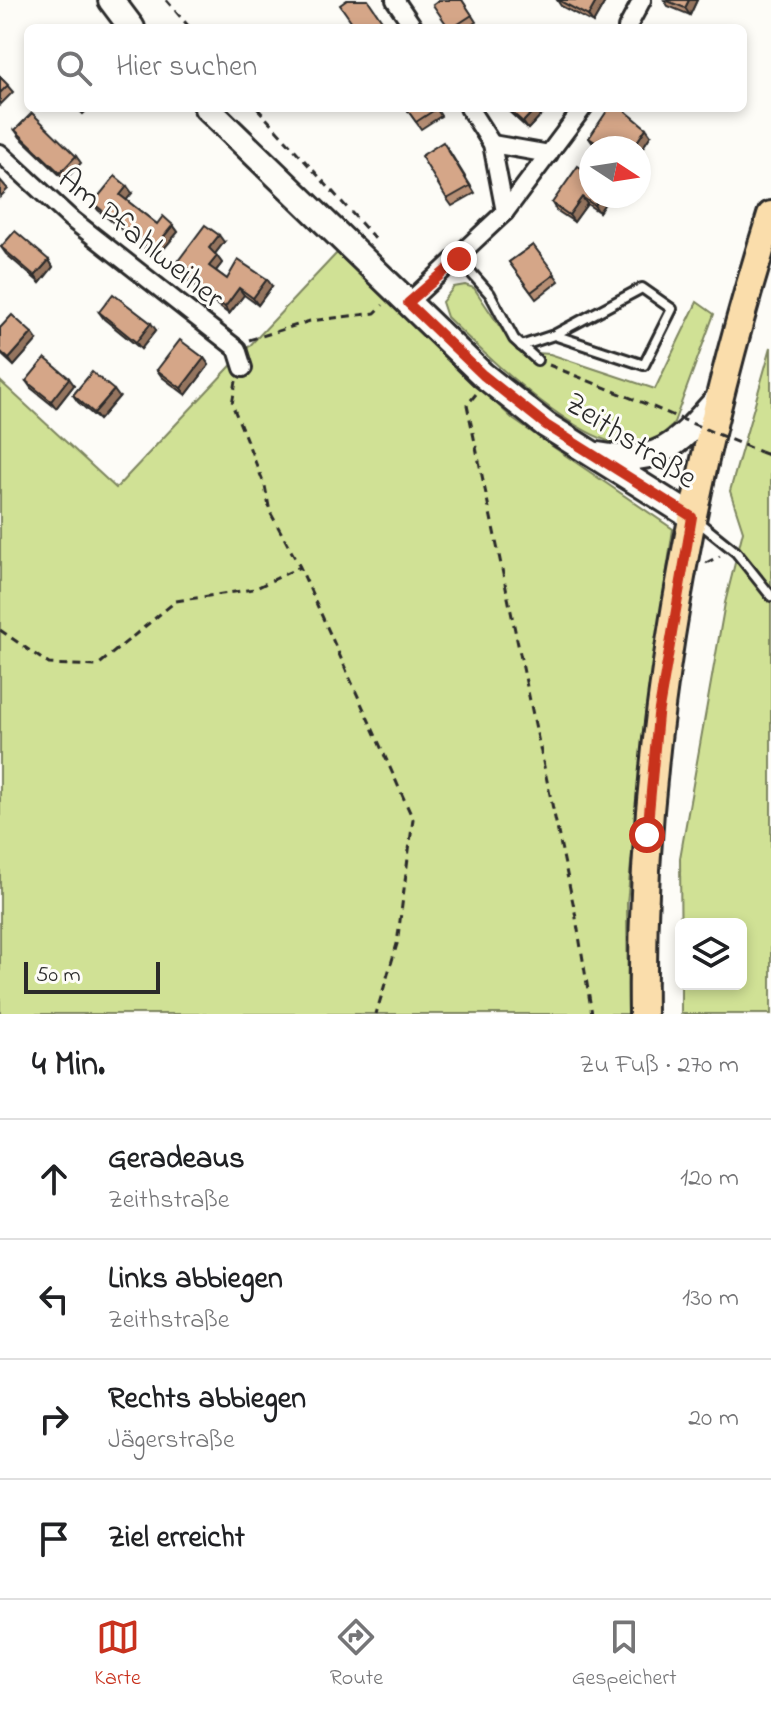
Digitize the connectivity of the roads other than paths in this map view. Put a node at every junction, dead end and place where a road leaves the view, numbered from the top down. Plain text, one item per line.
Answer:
1 (111, 0) edge
2 (395, 0) edge
3 (642, 0) edge
4 (129, 24) edge
5 (411, 24) edge
6 (629, 24) edge
7 (211, 112) edge
8 (472, 112) edge
9 (580, 112) edge
10 (492, 144) junction
11 (0, 153) edge
12 (549, 154) junction
13 (505, 212) junction
14 (771, 215) edge
15 (459, 259) junction
16 (402, 298) junction
17 (554, 335) junction
18 (521, 346) junction
19 (537, 360) road end
20 (243, 368) road end
21 (720, 397) junction
22 (588, 453) junction
23 (692, 517) junction
24 (771, 596) edge
25 (643, 1014) edge

1 - 4 street
2 - 5 street
3 - 6 street
7 - 16 street, Zeithstraße
8 - 10 street
9 - 12 street
10 - 12 street
10 - 13 street
11 - 20 street, Am Pfahlweiher
12 - 13 street
13 - 15 street
14 - 21 main road
15 - 16 street
15 - 18 lane
16 - 22 street, Zeithstraße
17 - 17 lane
17 - 18 lane
18 - 19 lane
21 - 22 street
21 - 23 main road
22 - 23 street, Zeithstraße
23 - 24 lane
23 - 25 main road, Zeithstraße

